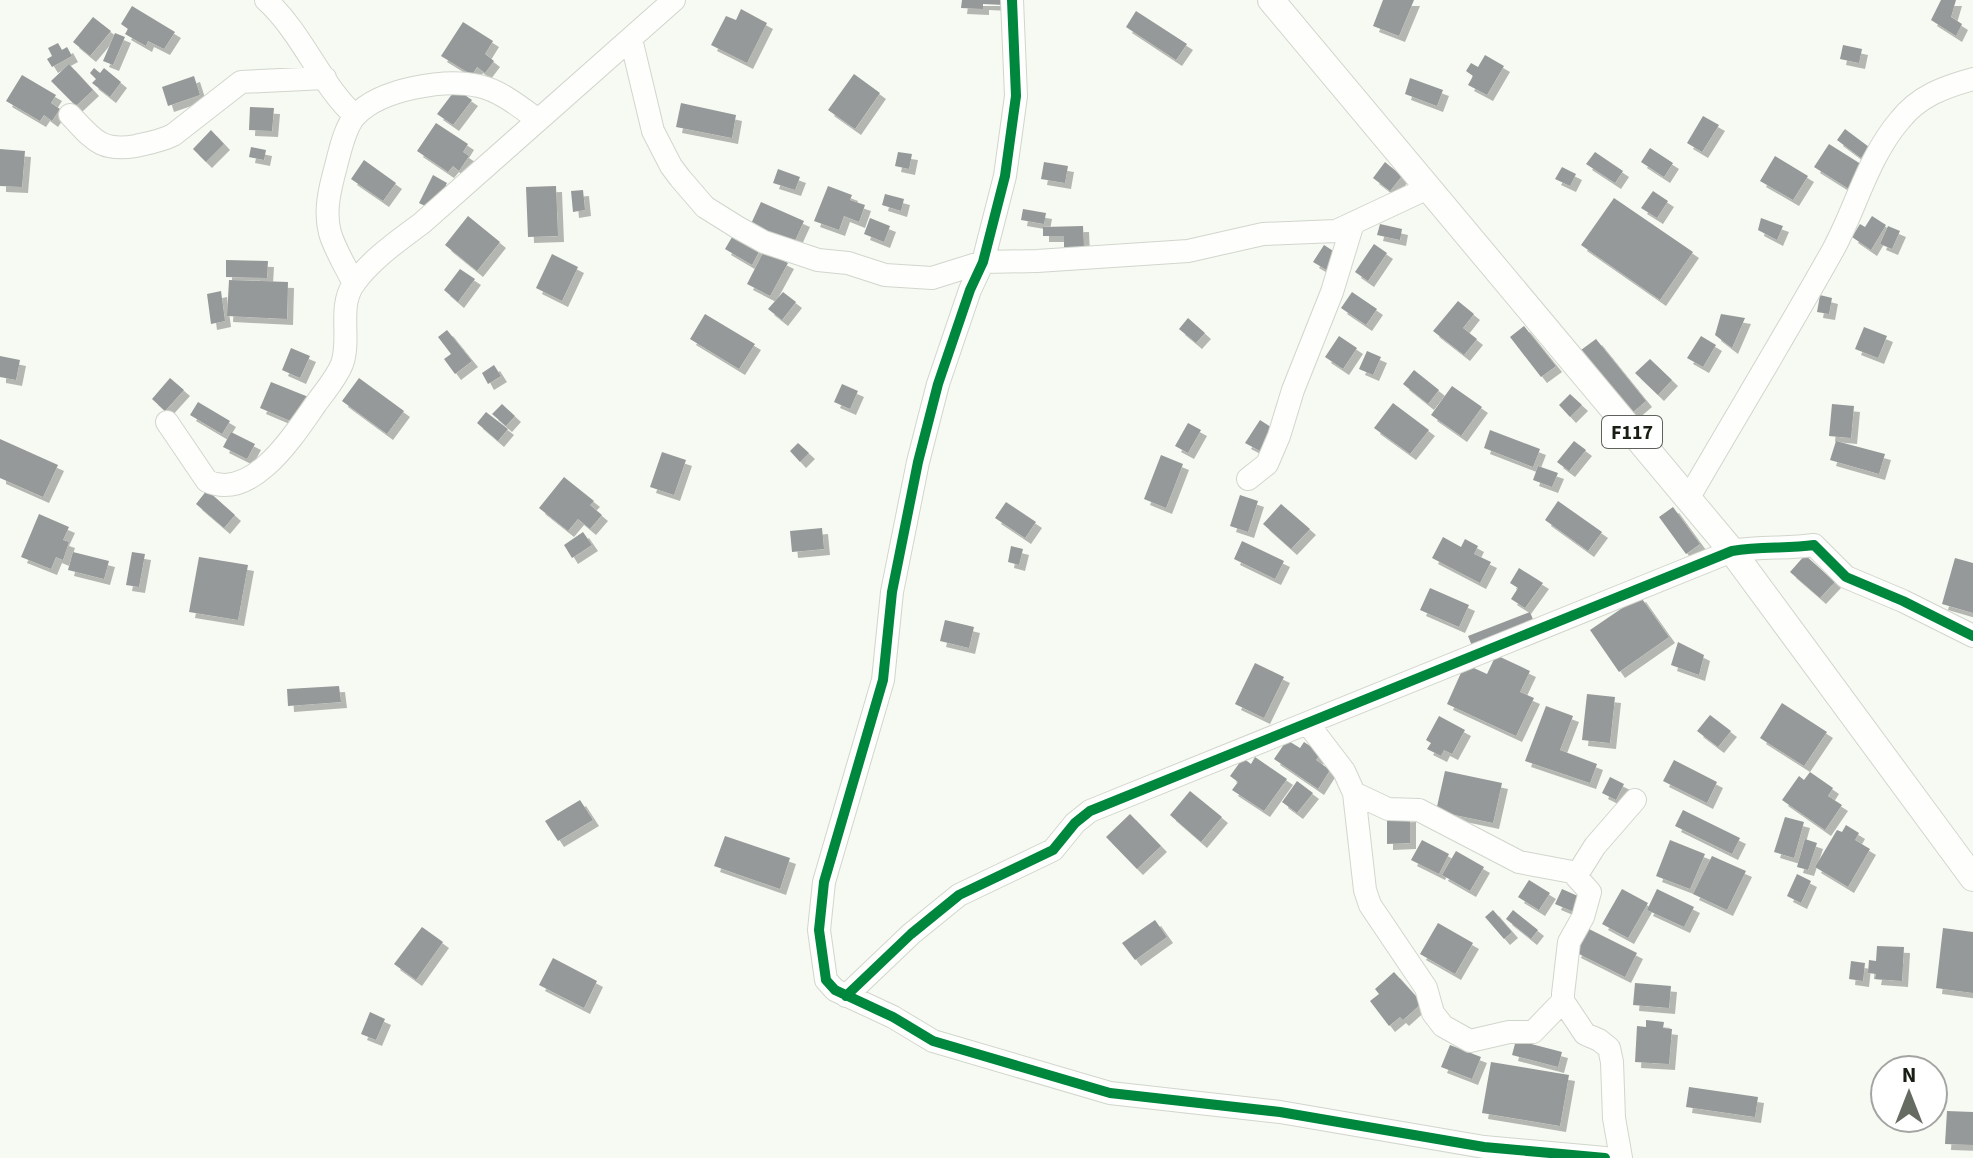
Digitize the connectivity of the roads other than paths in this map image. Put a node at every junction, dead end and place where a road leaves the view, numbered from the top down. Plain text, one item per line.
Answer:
1 (266, 0) edge
2 (674, 0) edge
3 (1012, 0) edge
4 (1271, 0) edge
5 (631, 39) junction
6 (325, 78) junction
7 (1973, 79) edge
8 (70, 115) dead end
9 (355, 116) junction
10 (538, 120) junction
11 (1428, 188) junction
12 (1353, 223) junction
13 (983, 262) junction
14 (354, 284) junction
15 (167, 422) dead end
16 (1248, 479) dead end
17 (1688, 499) junction
18 (1732, 551) junction
19 (1973, 636) edge
20 (1308, 724) junction
21 (1354, 793) junction
22 (1635, 800) dead end
23 (1572, 872) junction
24 (1973, 878) edge
25 (846, 996) junction
26 (1563, 1001) junction
27 (1605, 1158) edge
28 (1621, 1158) edge

1 - 6 street
2 - 5 street
3 - 13 street
4 - 11 main road, F117
5 - 10 street
5 - 13 street
6 - 8 street
6 - 9 street
7 - 17 street
9 - 10 street
9 - 14 street
10 - 14 street
11 - 12 street
11 - 17 main road, F117
12 - 13 street
12 - 16 street
13 - 25 street
14 - 15 street
17 - 18 main road, F117
18 - 19 street
18 - 20 street
18 - 24 main road, F117
20 - 21 street
20 - 25 street
21 - 23 street
21 - 26 street
22 - 23 street
23 - 26 street
25 - 27 street
26 - 28 street

